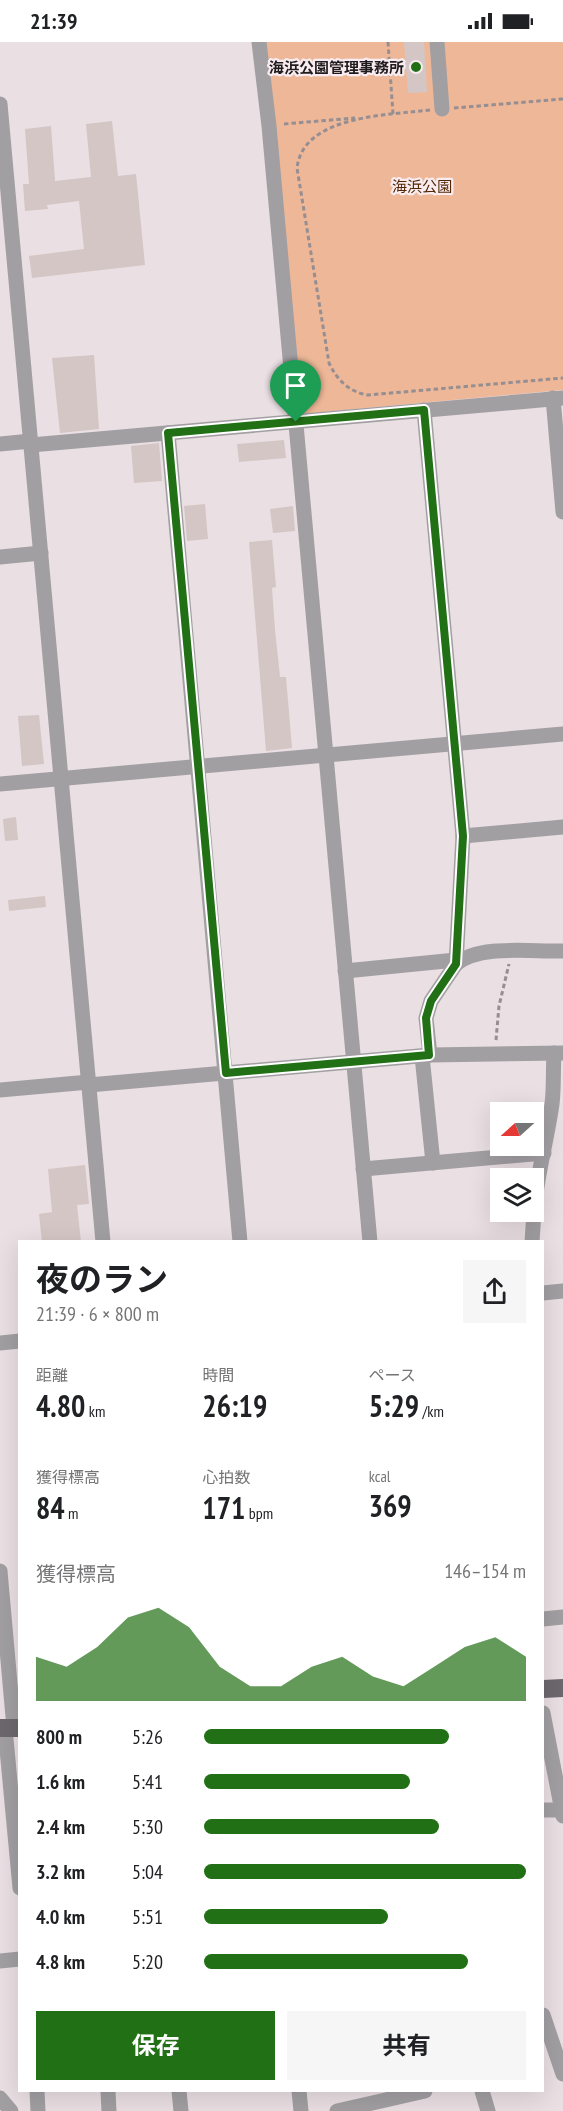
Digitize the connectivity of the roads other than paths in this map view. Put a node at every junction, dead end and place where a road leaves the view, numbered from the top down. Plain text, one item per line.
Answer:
1 (259, 42) edge
2 (437, 42) edge
3 (0, 104) edge
4 (442, 109) road end
5 (1, 120) edge
6 (558, 398) edge
7 (424, 410) junction
8 (296, 422) junction
9 (168, 433) junction
10 (31, 443) junction
11 (0, 444) edge
12 (563, 512) edge
13 (41, 553) junction
14 (0, 557) edge
15 (563, 734) edge
16 (454, 743) junction
17 (326, 754) junction
18 (198, 766) junction
19 (61, 778) junction
20 (0, 784) edge
21 (563, 827) edge
22 (463, 836) junction
23 (563, 951) edge
24 (456, 962) junction
25 (345, 971) junction
26 (558, 1053) edge
27 (426, 1056) junction
28 (354, 1062) junction
29 (226, 1073) junction
30 (89, 1084) junction
31 (0, 1090) edge
32 (544, 1153) edge
33 (511, 1156) edge
34 (433, 1163) junction
35 (363, 1169) junction
36 (533, 1222) edge
37 (103, 1240) edge
38 (240, 1240) edge
39 (370, 1240) edge
40 (532, 1240) edge
41 (563, 1291) edge
42 (544, 1293) edge
43 (18, 1341) edge
44 (0, 1343) edge
45 (0, 1571) edge
46 (563, 1617) edge
47 (544, 1619) edge
48 (9, 1668) edge
49 (563, 1688) edge
50 (544, 1689) edge
51 (544, 1718) edge
52 (10, 1728) edge
53 (544, 1810) edge
54 (562, 1812) edge
55 (18, 1856) edge
56 (18, 1959) edge
57 (0, 1961) edge
58 (544, 2018) edge
59 (544, 2064) edge
60 (562, 2065) edge
61 (37, 2092) edge
62 (108, 2092) edge
63 (179, 2092) edge
64 (299, 2092) edge
65 (423, 2092) edge
66 (482, 2092) edge
67 (0, 2098) edge
68 (393, 2105) edge
69 (11, 2111) edge
70 (38, 2111) edge
71 (110, 2111) edge
72 (181, 2111) edge
73 (301, 2111) edge
74 (337, 2111) edge
75 (488, 2111) edge

1 - 8 street
2 - 4 street
3 - 5 street
5 - 10 street
6 - 7 street
6 - 12 street
7 - 8 street
7 - 16 street
8 - 9 street
8 - 17 street
9 - 10 street
9 - 18 street
10 - 11 street
10 - 13 street
13 - 14 street
13 - 19 street
15 - 16 street
16 - 17 street
16 - 22 street
17 - 18 street
17 - 25 street
18 - 19 street
18 - 29 street
19 - 20 street
19 - 30 street
21 - 22 street
22 - 24 street
23 - 24 street
24 - 25 street
24 - 27 street
25 - 28 street
26 - 27 street
26 - 32 street
27 - 28 street
27 - 34 street
28 - 29 street
28 - 35 street
29 - 30 street
29 - 38 street
30 - 31 street
30 - 37 street
33 - 34 street
34 - 35 street
35 - 39 street
36 - 40 street
41 - 42 street
43 - 44 street
45 - 48 street
46 - 47 street
48 - 52 street
49 - 50 main road
51 - 54 street
52 - 55 street
53 - 54 street
56 - 57 street
58 - 60 street
59 - 60 street
61 - 70 street
62 - 71 street
63 - 72 street
64 - 73 street
65 - 68 street
66 - 75 street
67 - 69 street
68 - 74 street

